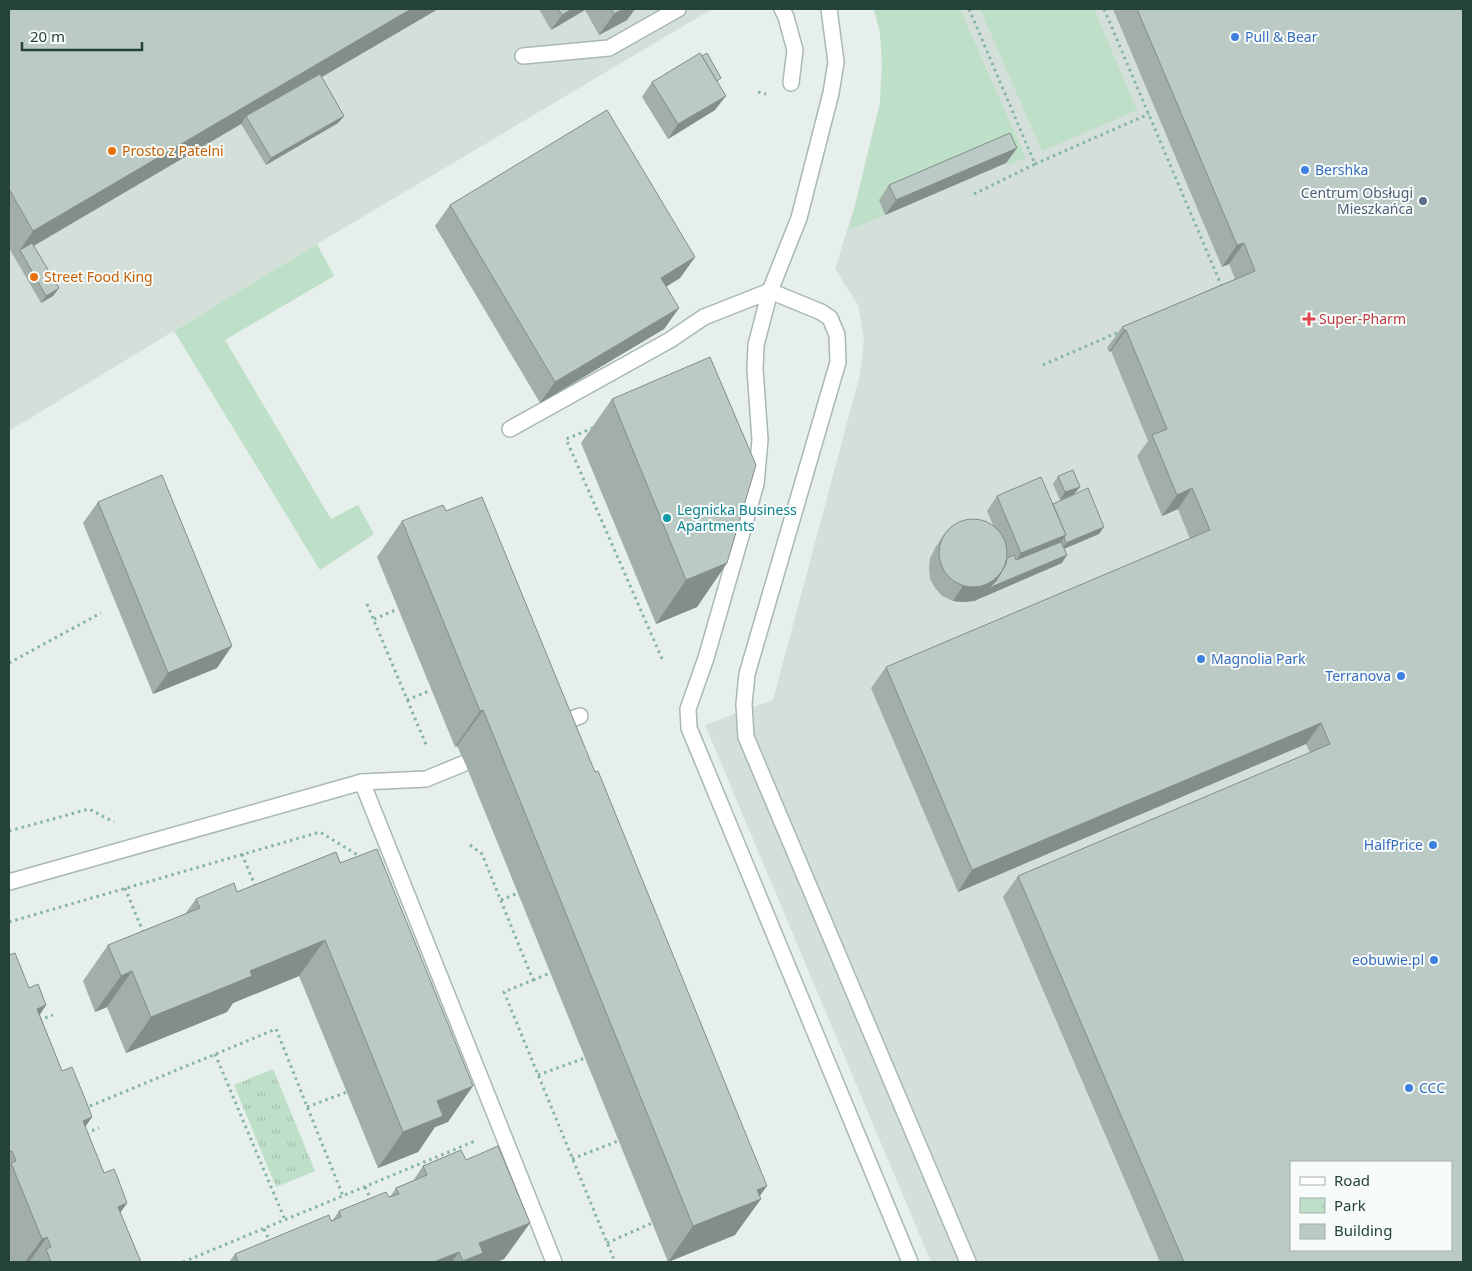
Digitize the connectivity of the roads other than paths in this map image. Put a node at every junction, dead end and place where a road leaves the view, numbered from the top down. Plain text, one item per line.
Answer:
1 (678, 9) edge
2 (782, 9) edge
3 (829, 9) edge
4 (523, 56) dead end
5 (791, 83) dead end
6 (770, 291) junction
7 (510, 429) dead end
8 (580, 716) dead end
9 (538, 732) edge
10 (465, 763) dead end
11 (362, 782) junction
12 (9, 882) edge
13 (554, 1262) edge
14 (910, 1262) edge
15 (968, 1262) edge

1 - 4 street
2 - 5 street
3 - 6 street
6 - 7 street
6 - 14 street
6 - 15 street
8 - 9 street
10 - 11 street
11 - 12 street
11 - 13 street

